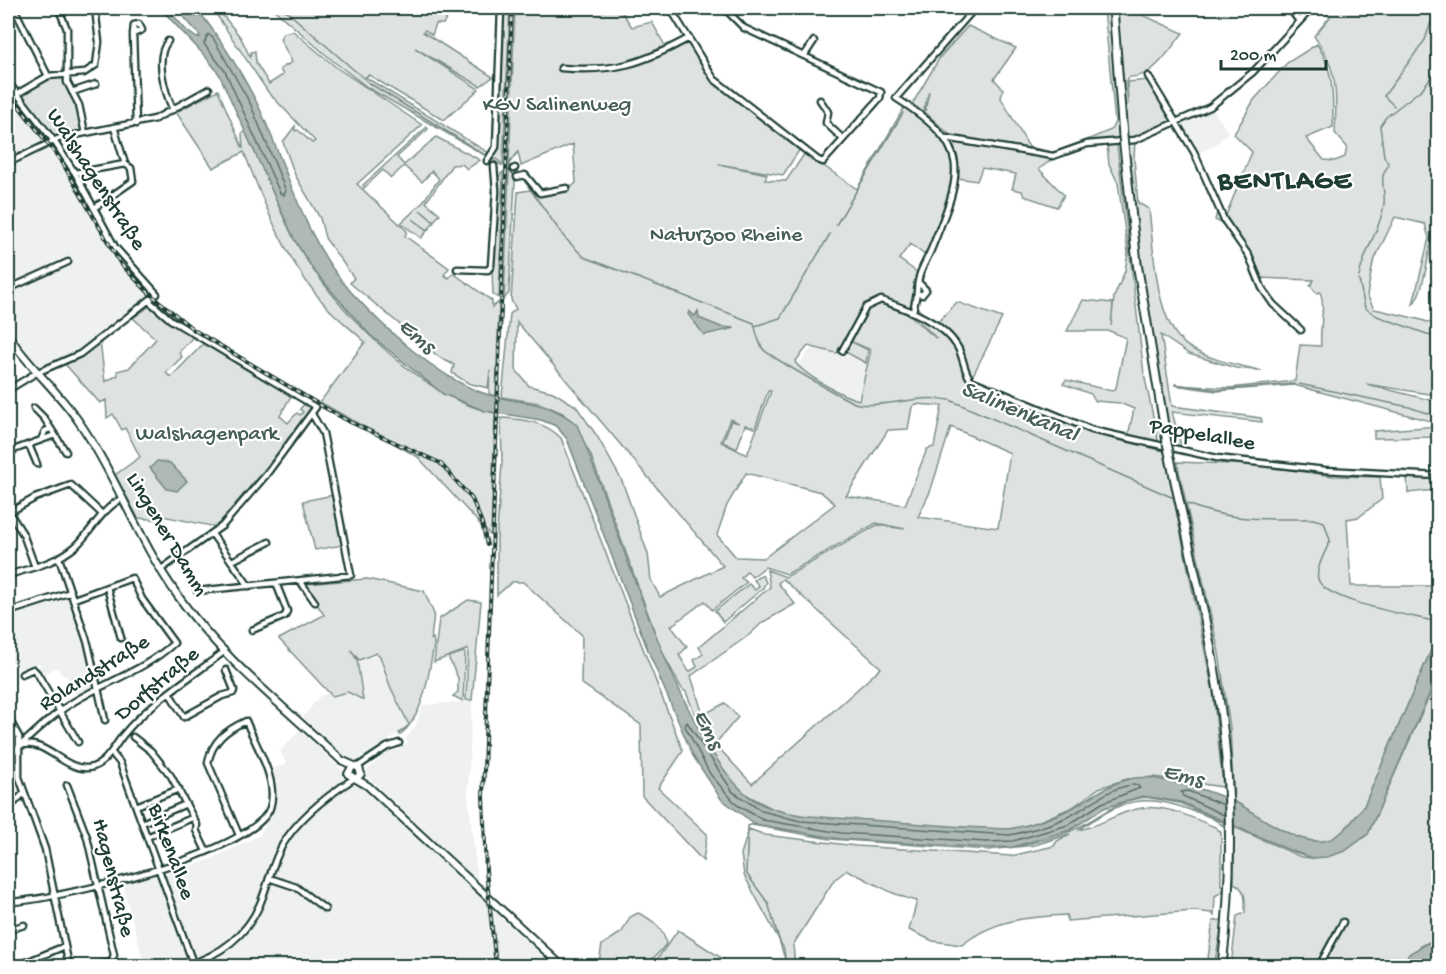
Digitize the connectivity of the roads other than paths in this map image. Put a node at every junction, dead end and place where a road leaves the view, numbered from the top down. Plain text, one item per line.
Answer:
1 (14, 8) edge
2 (95, 8) edge
3 (501, 8) edge
4 (670, 8) edge
5 (724, 8) edge
6 (975, 8) edge
7 (1113, 8) edge
8 (1289, 8) edge
9 (1312, 8) edge
10 (60, 12) dead end
11 (1299, 21) junction
12 (133, 34) dead end
13 (689, 38) junction
14 (814, 40) dead end
15 (168, 41) dead end
16 (804, 56) junction
17 (561, 68) dead end
18 (68, 73) junction
19 (48, 76) junction
20 (1148, 76) dead end
21 (8, 82) edge
22 (96, 84) dead end
23 (209, 89) dead end
24 (72, 92) junction
25 (17, 94) junction
26 (820, 100) dead end
27 (173, 110) junction
28 (1176, 122) junction
29 (136, 124) junction
30 (114, 127) junction
31 (85, 133) junction
32 (946, 138) junction
33 (843, 139) junction
34 (54, 141) junction
35 (486, 161) dead end
36 (8, 163) edge
37 (125, 164) junction
38 (494, 165) dead end
39 (75, 172) junction
40 (520, 176) dead end
41 (567, 188) dead end
42 (94, 208) junction
43 (68, 262) dead end
44 (457, 269) dead end
45 (919, 283) junction
46 (8, 289) edge
47 (917, 293) junction
48 (149, 301) junction
49 (913, 311) junction
50 (1301, 330) dead end
51 (8, 335) edge
52 (842, 351) dead end
53 (36, 373) junction
54 (8, 390) edge
55 (34, 408) dead end
56 (312, 414) junction
57 (50, 429) junction
58 (55, 435) junction
59 (41, 440) junction
60 (29, 445) junction
61 (8, 452) edge
62 (66, 452) dead end
63 (37, 464) dead end
64 (1438, 476) edge
65 (122, 500) junction
66 (8, 513) edge
67 (102, 514) junction
68 (212, 534) junction
69 (269, 542) dead end
70 (59, 558) junction
71 (232, 561) junction
72 (35, 567) junction
73 (160, 570) junction
74 (8, 575) edge
75 (300, 581) junction
76 (276, 583) junction
77 (249, 586) junction
78 (107, 588) junction
79 (197, 591) dead end
80 (71, 592) junction
81 (74, 599) junction
82 (315, 603) dead end
83 (8, 612) edge
84 (252, 630) dead end
85 (121, 638) dead end
86 (225, 651) junction
87 (226, 670) dead end
88 (21, 674) dead end
89 (99, 688) junction
90 (170, 694) junction
91 (60, 711) junction
92 (8, 717) edge
93 (105, 720) dead end
94 (133, 737) dead end
95 (78, 742) dead end
96 (399, 743) dead end
97 (20, 746) junction
98 (111, 752) junction
99 (8, 758) edge
100 (354, 773) junction
101 (67, 785) dead end
102 (179, 789) junction
103 (24, 793) junction
104 (186, 804) junction
105 (136, 806) junction
106 (8, 809) edge
107 (192, 818) junction
108 (142, 823) junction
109 (238, 835) junction
110 (147, 837) junction
111 (206, 851) junction
112 (159, 869) junction
113 (269, 878) junction
114 (98, 886) junction
115 (54, 895) junction
116 (8, 902) edge
117 (325, 909) dead end
118 (1343, 922) dead end
119 (24, 925) dead end
120 (8, 930) edge
121 (64, 946) junction
122 (193, 965) edge
123 (17, 966) edge
124 (69, 966) edge
125 (94, 966) edge
126 (185, 966) edge
127 (562, 966) edge
128 (1222, 966) edge
129 (1318, 966) edge

1 - 19 street
2 - 18 street
3 - 35 street
4 - 13 street
5 - 16 street
6 - 32 street
7 - 128 main road, bridge
8 - 11 street
9 - 11 street
10 - 18 street
11 - 28 street
12 - 29 street
13 - 17 street
13 - 33 street
14 - 16 street
15 - 27 street
16 - 33 street
18 - 19 street
18 - 24 street
19 - 25 street
20 - 28 street
21 - 25 street, Walshagenstraße
22 - 24 street
23 - 27 street
24 - 31 street
25 - 34 street, Walshagenstraße
26 - 33 street
27 - 29 street
28 - 32 street
28 - 50 street
29 - 30 street
30 - 31 street
30 - 37 street
31 - 34 street
32 - 45 street
34 - 36 street
34 - 39 street, Walshagenstraße
37 - 39 street
37 - 42 street
38 - 44 street
39 - 42 street, Walshagenstraße
40 - 41 street
42 - 48 street, Walshagenstraße
43 - 46 street
45 - 47 street
45 - 47 street
47 - 49 street
48 - 53 street
48 - 56 street
49 - 52 street
49 - 64 street, Pappelallee
51 - 53 main road, Lingener Damm
53 - 54 street
53 - 65 main road, Lingener Damm
55 - 57 street
56 - 68 street
56 - 75 street
57 - 58 street
57 - 59 street
58 - 59 street
58 - 62 street
59 - 60 street
60 - 61 street
60 - 63 street
65 - 67 street
65 - 73 main road, Lingener Damm
66 - 67 street
66 - 72 street
67 - 70 street
68 - 71 street
68 - 73 street
69 - 71 street
70 - 72 street
70 - 80 street
71 - 77 street
72 - 74 street
73 - 86 main road, Lingener Damm
75 - 76 street
75 - 82 street
76 - 77 street
76 - 84 street
77 - 79 street
78 - 81 street
78 - 85 street
78 - 89 street, Rolandstraße
80 - 81 street
80 - 83 street
81 - 89 street
86 - 90 street, Dorfstraße
86 - 100 main road, Lingener Damm
87 - 90 street
88 - 91 street
89 - 91 street, Rolandstraße
89 - 93 street
90 - 98 street, Dorfstraße
91 - 95 street
91 - 97 street, Rolandstraße
92 - 97 street
94 - 102 street
96 - 100 street
97 - 98 street, Dorfstraße
97 - 99 street, Rolandstraße
97 - 103 street
98 - 105 street, Birkenallee
100 - 113 street
100 - 127 main road, Lingener Damm
101 - 114 street, Hagenstraße
102 - 104 street
102 - 105 street
103 - 106 street
103 - 115 street
104 - 107 street
104 - 108 street
105 - 108 street, Birkenallee
107 - 110 street
107 - 111 street
108 - 110 street, Birkenallee
109 - 109 street
109 - 111 street
110 - 112 street, Birkenallee
111 - 112 street
112 - 114 street
112 - 122 street, Birkenallee
113 - 117 street
113 - 122 street
114 - 115 street
114 - 125 street, Hagenstraße
115 - 116 street
115 - 121 street
118 - 129 street
119 - 120 street
121 - 123 street
121 - 124 street
122 - 126 street

